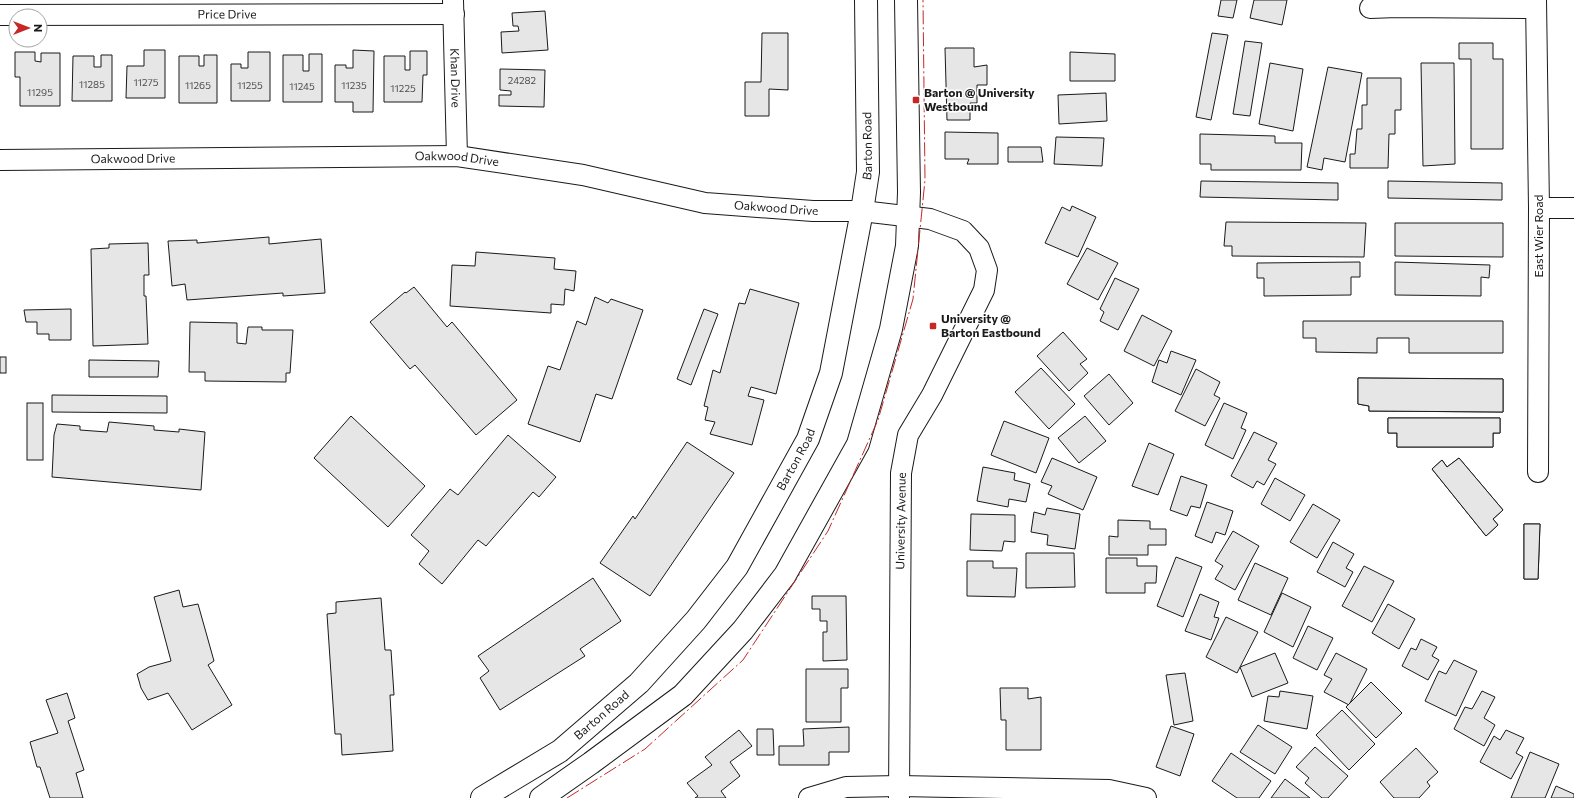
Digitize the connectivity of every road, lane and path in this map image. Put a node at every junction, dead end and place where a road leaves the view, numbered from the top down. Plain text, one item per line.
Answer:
1 (866, 0) edge
2 (906, 0) edge
3 (1536, 4) edge
4 (453, 7) edge
5 (1370, 8) dead end
6 (0, 15) edge
7 (457, 156) junction
8 (0, 160) edge
9 (1539, 208) junction
10 (1574, 208) edge
11 (862, 211) junction
12 (909, 217) junction
13 (1538, 472) dead end
14 (899, 792) edge
15 (482, 798) edge
16 (541, 798) edge
17 (809, 798) edge
18 (1146, 798) edge

1 - 11 main road, Barton Road
2 - 12 main road
3 - 5 street
3 - 9 street, East Wier Road
4 - 6 street, Price Drive
4 - 7 street, Khan Drive
7 - 8 street, Oakwood Drive
7 - 11 street, Oakwood Drive
9 - 10 street
9 - 13 street, East Wier Road
11 - 12 street, Oakwood Drive
11 - 15 main road, Barton Road
12 - 14 street, University Avenue
12 - 16 main road
14 - 17 street
14 - 18 street

